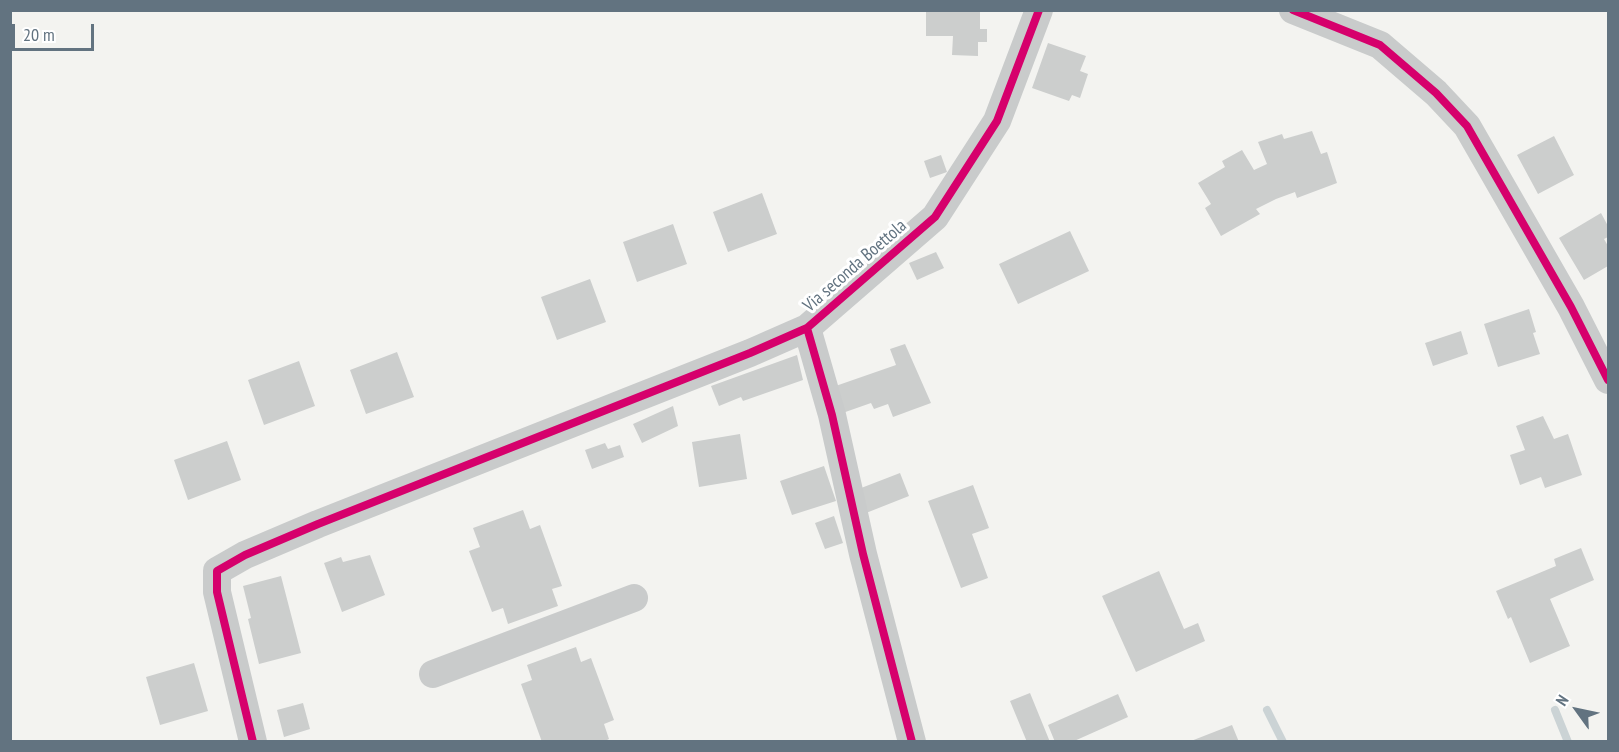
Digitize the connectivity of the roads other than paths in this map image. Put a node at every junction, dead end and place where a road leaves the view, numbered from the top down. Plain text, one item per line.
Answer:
1 (1039, 10) edge
2 (1293, 10) edge
3 (807, 328) junction
4 (1608, 380) edge
5 (634, 598) dead end
6 (433, 674) dead end
7 (253, 741) edge
8 (912, 741) edge

1 - 3 street, Via seconda Boettola
2 - 4 street
3 - 7 street
3 - 8 street, Via seconda Boettola
5 - 6 street

